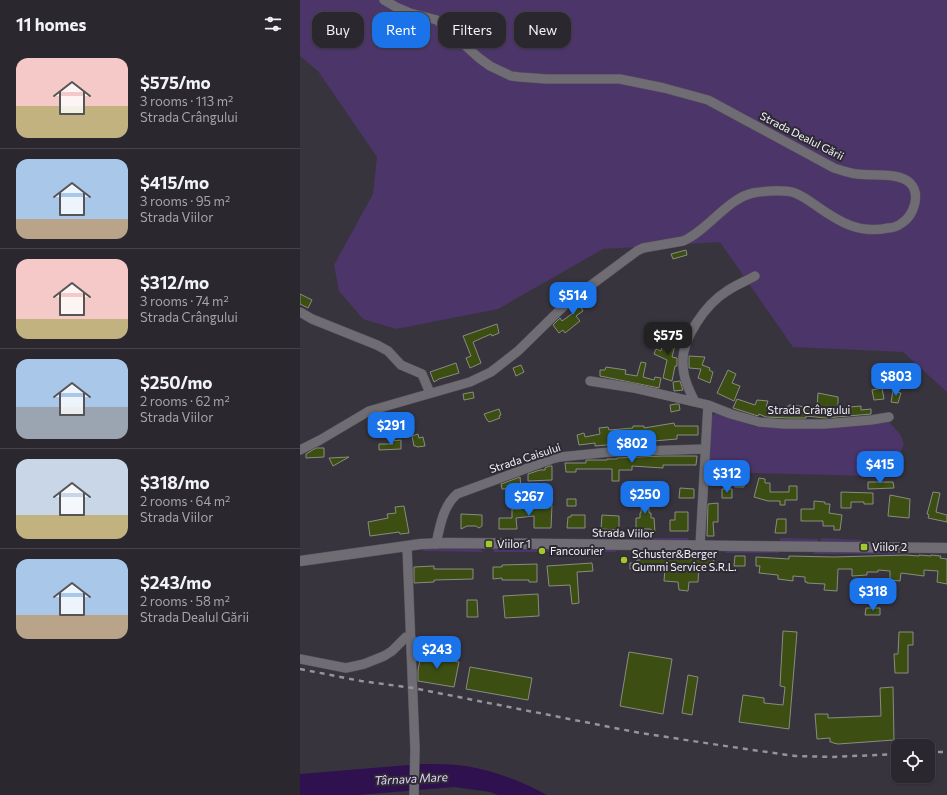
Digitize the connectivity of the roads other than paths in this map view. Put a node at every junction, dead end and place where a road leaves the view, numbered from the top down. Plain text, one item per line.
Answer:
1 (384, 0) edge
2 (755, 276) dead end
3 (300, 312) edge
4 (590, 382) dead end
5 (430, 393) junction
6 (695, 402) junction
7 (708, 405) junction
8 (889, 417) dead end
9 (300, 450) edge
10 (705, 450) junction
11 (436, 544) junction
12 (407, 546) junction
13 (700, 546) junction
14 (947, 548) edge
15 (300, 561) edge
16 (411, 637) junction
17 (300, 659) edge
18 (414, 795) edge

1 - 5 street, Strada Dealul Gării
2 - 6 street
3 - 5 street
4 - 6 street, Strada Crângului
5 - 9 street, Strada Dealul Gării
6 - 7 street, Strada Crângului
7 - 8 street, Strada Crângului
7 - 10 street
10 - 11 street, Strada Caisului
10 - 13 street
11 - 12 street, Strada Viilor
11 - 13 street, Strada Viilor
12 - 15 street, Strada Viilor
12 - 16 street
13 - 14 street, Strada Viilor
16 - 17 street
16 - 18 street

